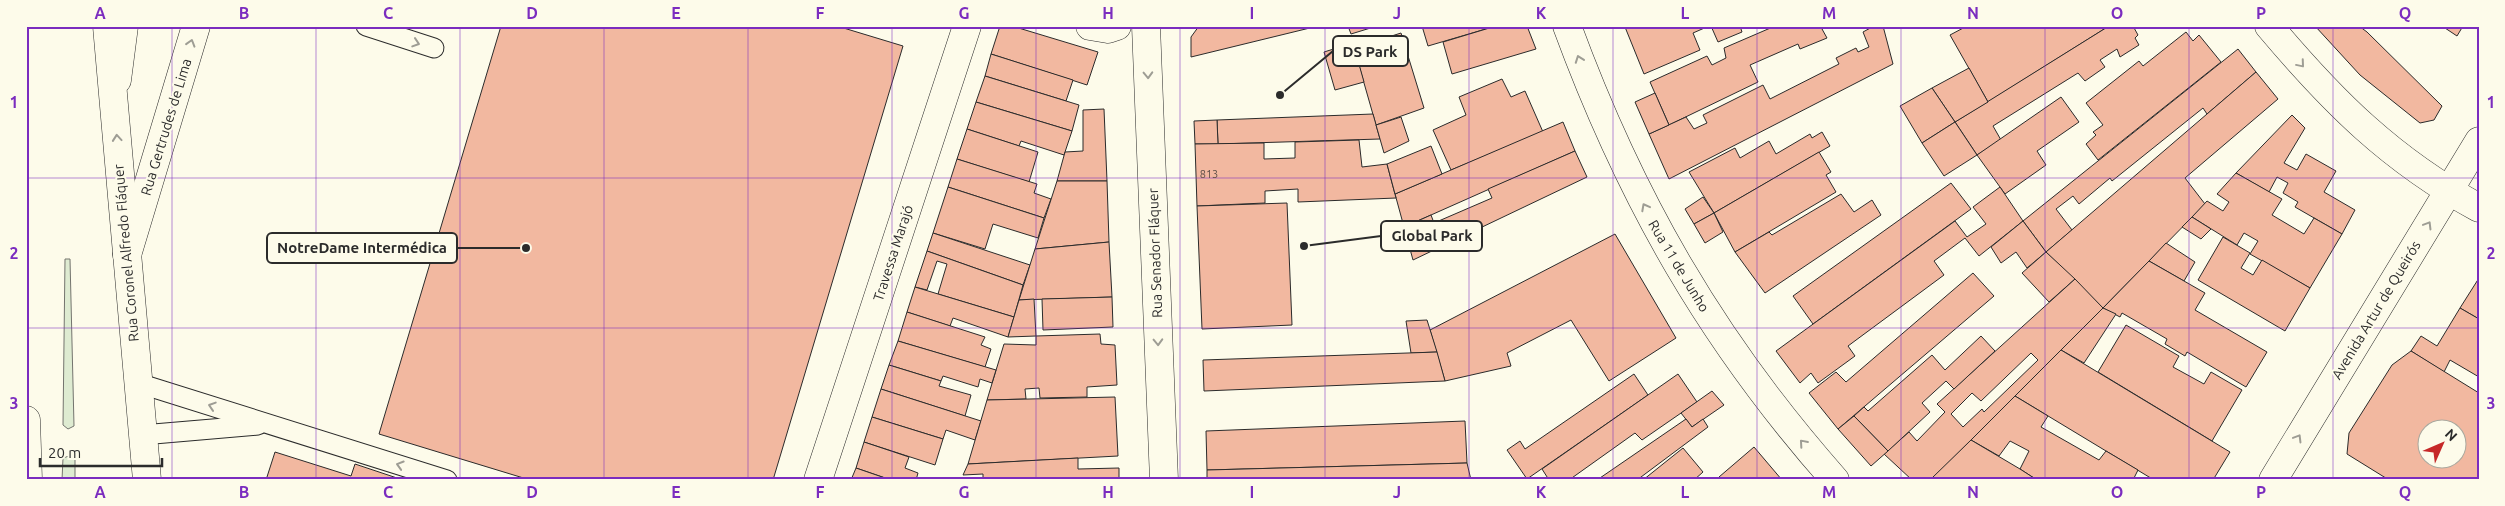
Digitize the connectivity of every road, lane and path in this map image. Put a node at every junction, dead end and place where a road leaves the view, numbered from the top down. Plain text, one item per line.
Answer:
1 (107, 26) edge
2 (124, 26) edge
3 (196, 26) edge
4 (366, 26) edge
5 (967, 26) edge
6 (1090, 26) edge
7 (1117, 26) edge
8 (1146, 26) edge
9 (1567, 26) edge
10 (2269, 26) edge
11 (434, 48) dead end
12 (114, 104) junction
13 (2479, 140) edge
14 (2448, 191) junction
15 (2479, 208) edge
16 (126, 257) junction
17 (138, 383) junction
18 (26, 420) edge
19 (267, 424) junction
20 (142, 435) junction
21 (28, 480) edge
22 (146, 480) edge
23 (447, 480) edge
24 (818, 480) edge
25 (1164, 480) edge
26 (1835, 480) edge
27 (2273, 480) edge

1 - 12 main road
2 - 12 main road, Rua Coronel Alfredo Fláquer
16 -> 3 main road, Rua Gertrudes de Lima
4 -> 11 lane
5 - 24 main road, Travessa Marajó
6 - 7 main road
8 -> 25 main road, Rua Senador Fláquer
26 -> 9 main road, Rua 11 de Junho
10 -> 14 main road
16 -> 12 main road, Rua Coronel Alfredo Fláquer
13 - 14 main road, Avenida Artur de Queirós
14 - 15 main road
27 -> 14 main road, Avenida Artur de Queirós
16 - 17 main road, Rua Coronel Alfredo Fláquer
19 -> 17 lane
17 - 20 main road, Rua Coronel Alfredo Fláquer
18 - 21 main road
19 - 20 lane
23 -> 19 lane
20 - 22 main road, Rua Coronel Alfredo Fláquer

